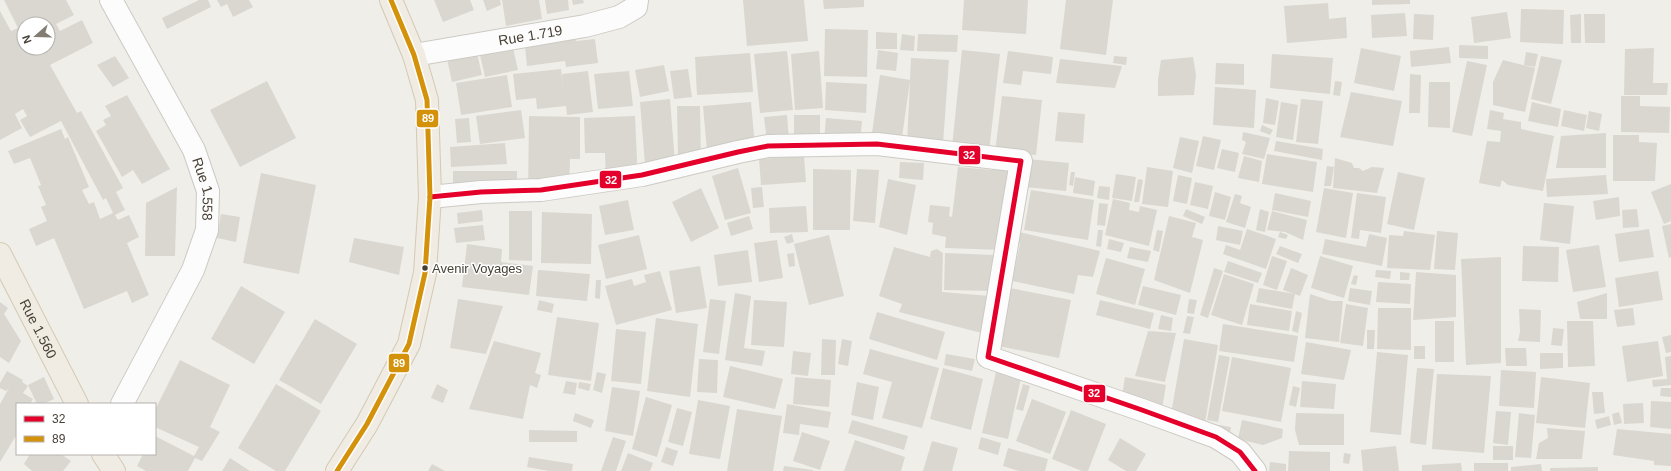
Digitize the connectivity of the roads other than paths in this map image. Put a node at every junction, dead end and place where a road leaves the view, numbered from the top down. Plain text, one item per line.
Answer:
1 (111, 0) edge
2 (391, 0) edge
3 (638, 0) edge
4 (414, 55) junction
5 (430, 197) junction
6 (0, 254) edge
7 (76, 403) edge
8 (123, 403) edge
9 (104, 455) edge
10 (114, 471) edge
11 (337, 471) edge
12 (1255, 471) edge

1 - 8 street, Rue 1.558
2 - 4 main road
3 - 4 street, Rue 1.719
4 - 5 main road
5 - 11 main road
5 - 12 street
6 - 7 main road, Rue 1.560
9 - 10 main road

